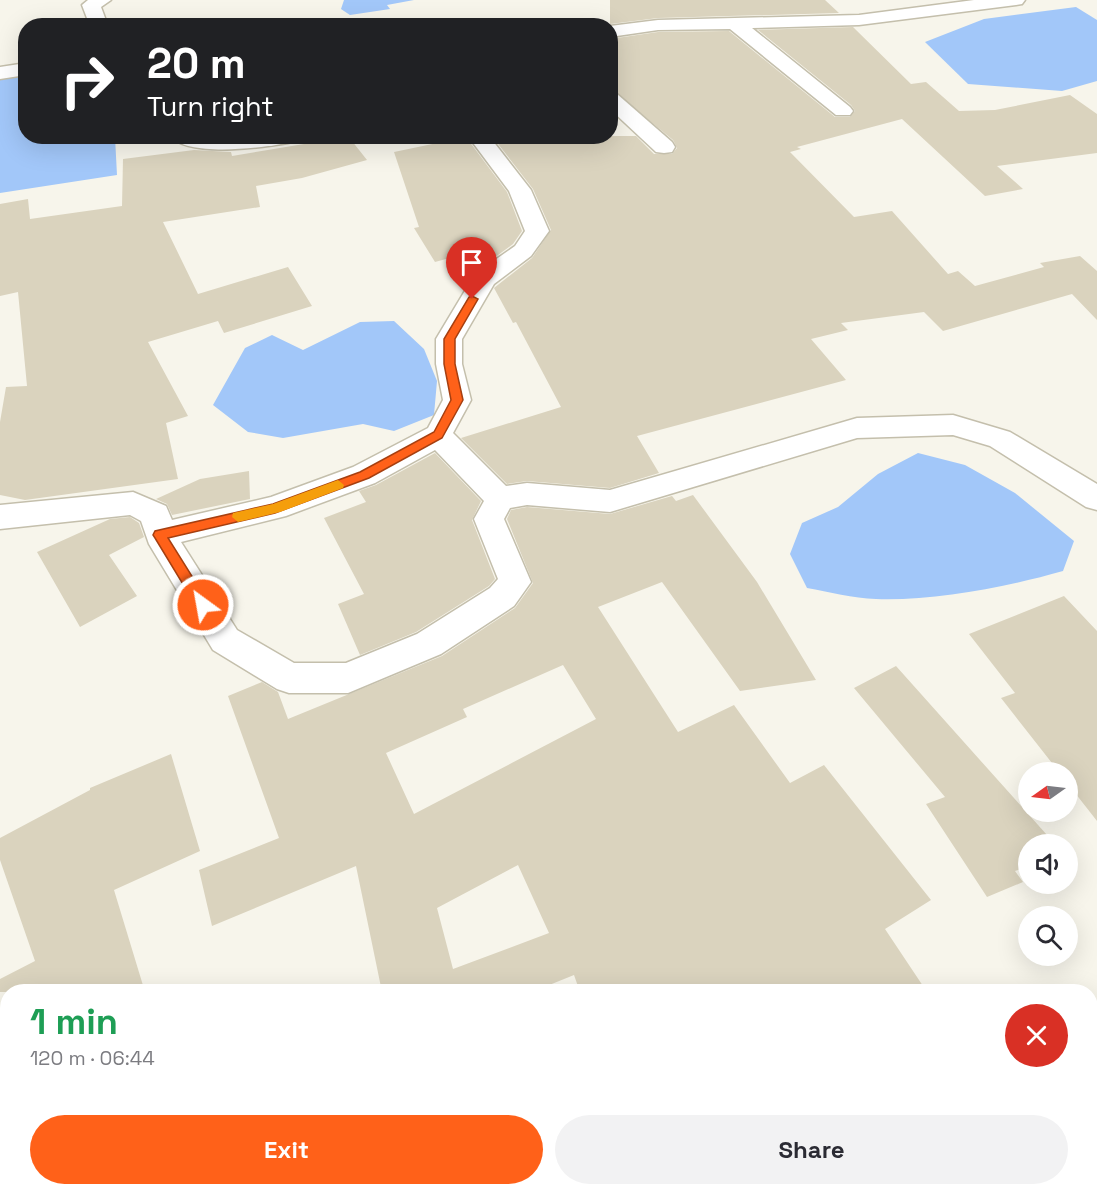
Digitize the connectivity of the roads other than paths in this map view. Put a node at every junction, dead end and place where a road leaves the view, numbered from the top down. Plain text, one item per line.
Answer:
1 (102, 0) edge
2 (1016, 0) edge
3 (991, 2) edge
4 (95, 18) edge
5 (737, 25) junction
6 (618, 31) edge
7 (18, 70) edge
8 (0, 73) edge
9 (618, 105) edge
10 (843, 111) dead end
11 (484, 144) edge
12 (664, 147) dead end
13 (438, 435) junction
14 (500, 499) junction
15 (1097, 499) edge
16 (0, 517) edge
17 (160, 535) junction

1 - 4 street
2 - 3 street
3 - 5 street
5 - 6 street
5 - 10 street
7 - 8 street
9 - 12 street
11 - 13 street
13 - 14 street
13 - 17 street
14 - 15 street
14 - 17 street
16 - 17 street

